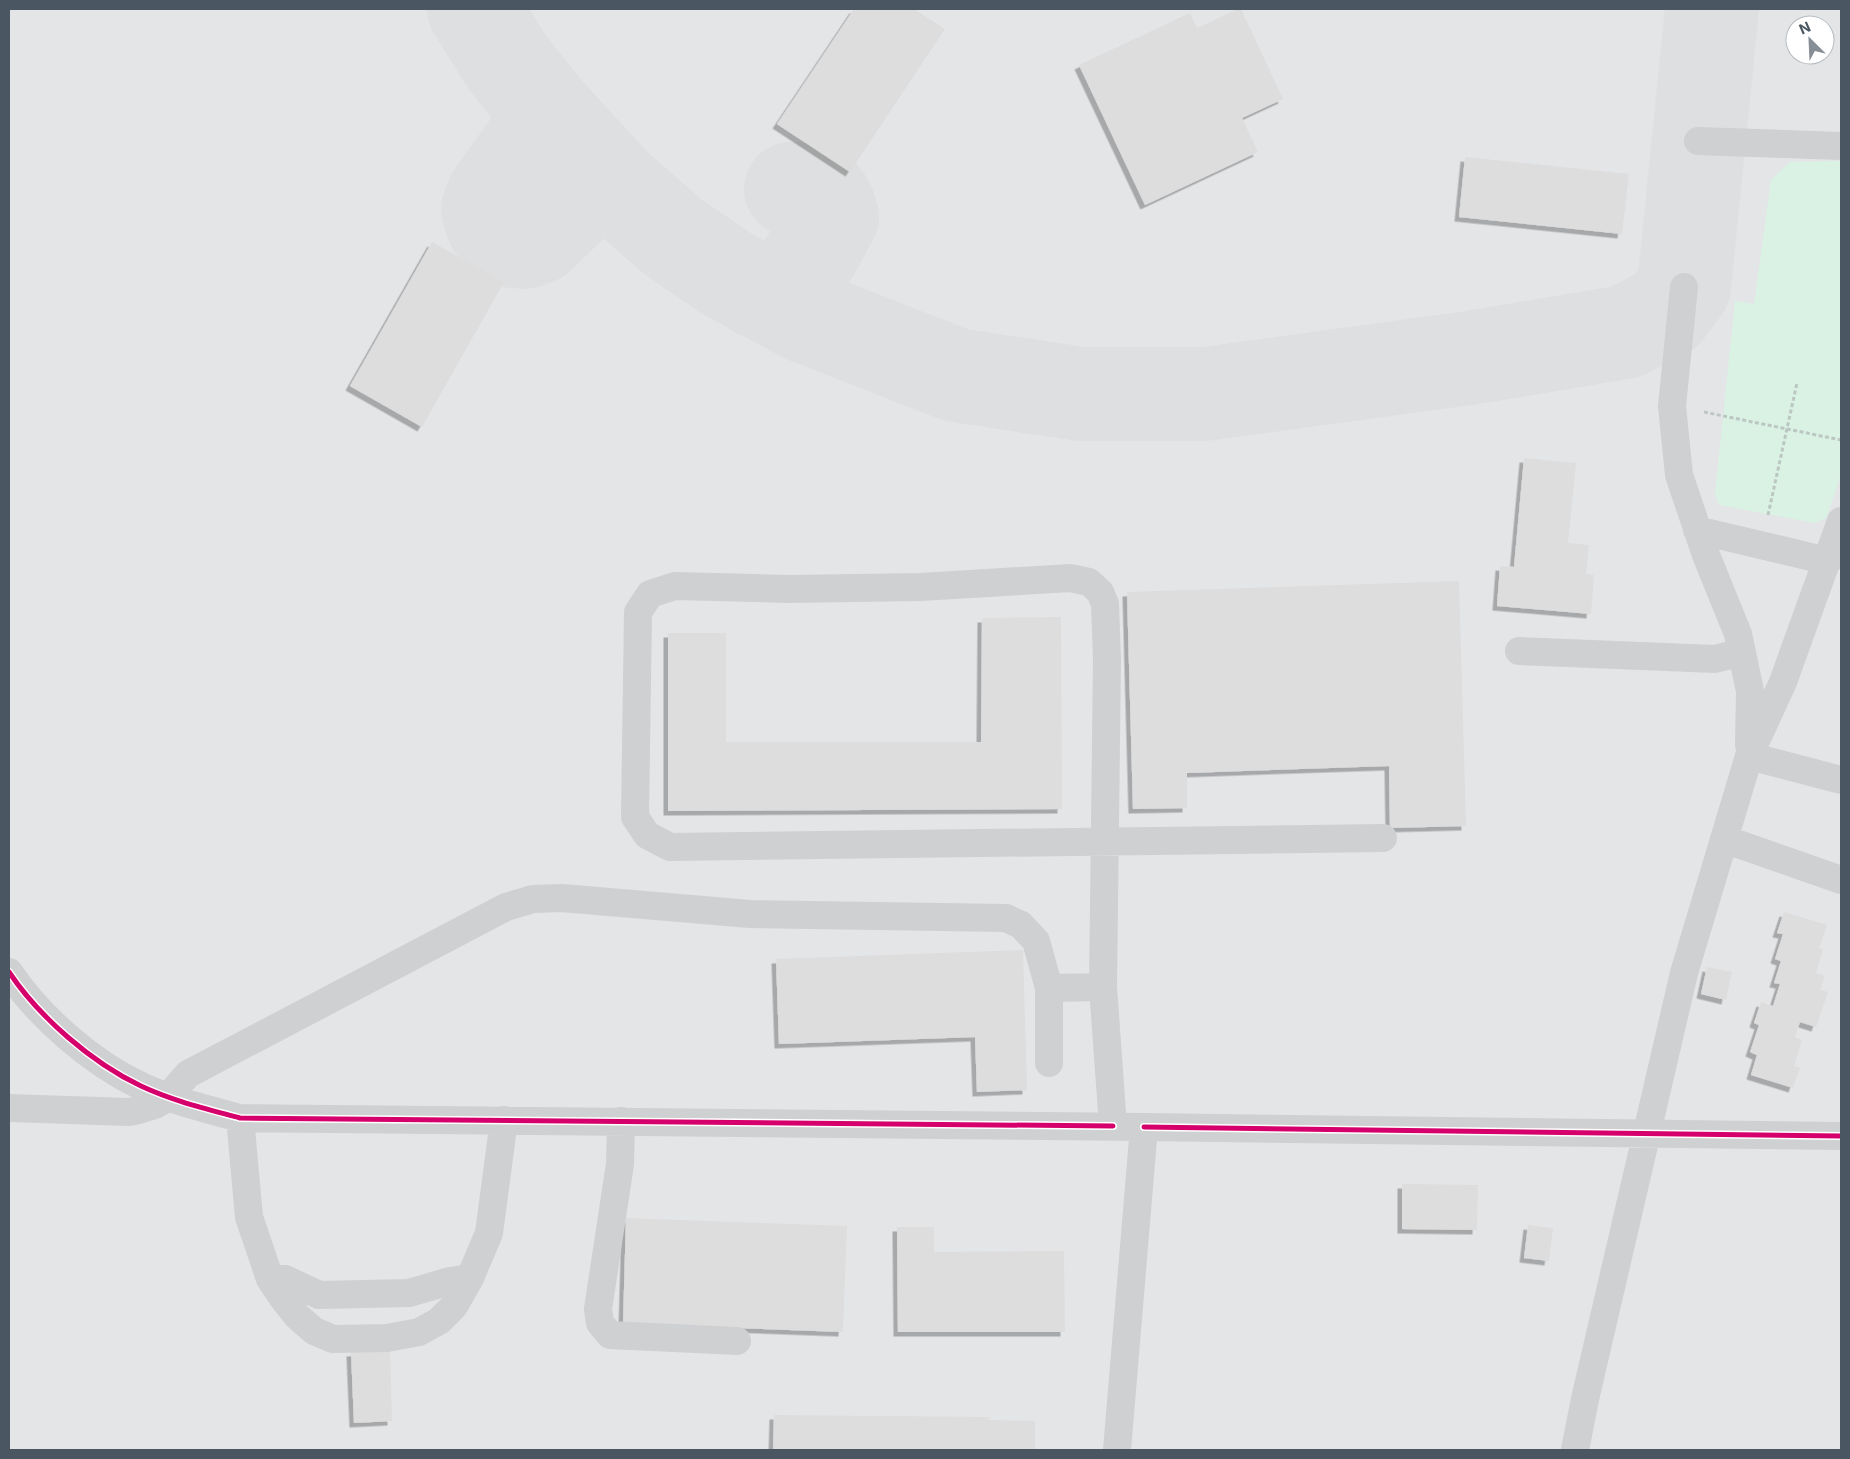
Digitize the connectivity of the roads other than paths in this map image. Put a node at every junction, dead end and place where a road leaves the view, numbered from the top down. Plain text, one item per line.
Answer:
1 (1698, 142) dead end
2 (1841, 146) edge
3 (1684, 287) dead end
4 (1841, 520) edge
5 (1697, 530) junction
6 (1828, 561) junction
7 (1519, 651) dead end
8 (1742, 652) junction
9 (1749, 756) junction
10 (1841, 780) edge
11 (1383, 838) dead end
12 (1724, 839) junction
13 (1105, 843) junction
14 (1841, 880) edge
15 (9, 972) edge
16 (1103, 987) junction
17 (1049, 988) junction
18 (1049, 1063) dead end
19 (168, 1097) junction
20 (9, 1108) edge
21 (240, 1118) junction
22 (504, 1120) junction
23 (621, 1121) junction
24 (1114, 1126) junction
25 (1144, 1127) junction
26 (1646, 1134) junction
27 (1841, 1136) edge
28 (470, 1278) junction
29 (270, 1279) junction
30 (737, 1341) dead end
31 (1117, 1450) edge
32 (1575, 1450) edge

1 - 2 street
3 - 5 street
4 - 6 street
5 - 6 street
5 - 8 street
6 - 9 street
7 - 8 street
8 - 9 street
9 - 10 street
9 - 12 street
11 - 13 street
12 - 14 street
12 - 26 street
13 - 13 street
13 - 16 street
15 - 19 street
16 - 17 street
16 - 24 street
17 - 18 street
17 - 19 street
19 - 20 street
19 - 21 street
21 - 22 street
21 - 29 street
22 - 23 street
22 - 28 street
23 - 24 street
23 - 30 street
24 - 25 street
25 - 26 street
25 - 31 street
26 - 27 street
26 - 32 street
28 - 29 street
28 - 29 street

